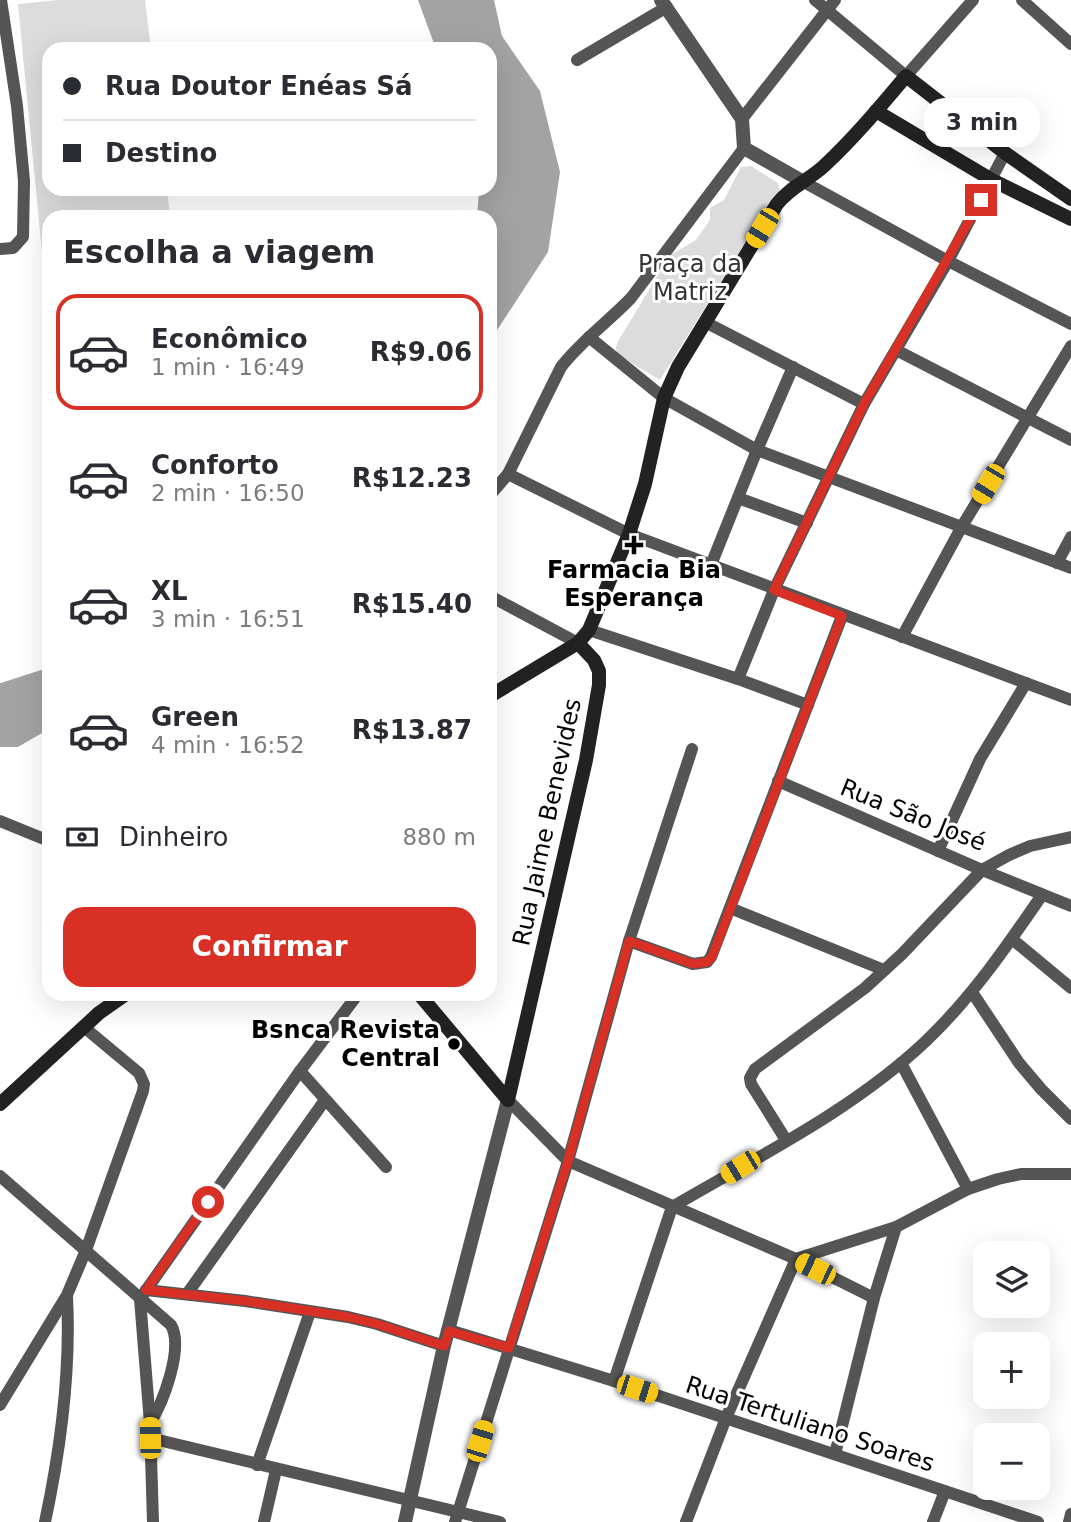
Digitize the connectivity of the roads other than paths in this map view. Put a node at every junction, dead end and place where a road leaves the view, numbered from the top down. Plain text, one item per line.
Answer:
1 (1, 0) edge
2 (815, 0) edge
3 (835, 0) edge
4 (973, 0) edge
5 (1023, 0) edge
6 (664, 4) edge
7 (828, 12) junction
8 (1071, 44) edge
9 (578, 60) dead end
10 (906, 76) junction
11 (876, 111) junction
12 (742, 119) junction
13 (744, 148) junction
14 (1005, 153) junction
15 (992, 180) junction
16 (802, 181) junction
17 (1071, 199) edge
18 (1071, 219) edge
19 (0, 249) edge
20 (948, 261) junction
21 (705, 322) junction
22 (1071, 324) edge
23 (589, 337) junction
24 (1071, 346) edge
25 (896, 350) junction
26 (793, 367) junction
27 (664, 398) junction
28 (864, 404) junction
29 (1029, 418) junction
30 (1071, 440) edge
31 (757, 450) junction
32 (508, 474) junction
33 (830, 476) junction
34 (497, 487) edge
35 (738, 498) junction
36 (807, 523) junction
37 (961, 528) junction
38 (629, 534) junction
39 (1071, 537) edge
40 (1058, 563) junction
41 (712, 565) junction
42 (1071, 568) edge
43 (774, 590) junction
44 (497, 600) edge
45 (842, 616) junction
46 (589, 630) junction
47 (902, 637) junction
48 (578, 643) junction
49 (738, 679) junction
50 (1026, 683) junction
51 (497, 692) edge
52 (1071, 700) edge
53 (808, 705) junction
54 (691, 749) dead end
55 (778, 781) junction
56 (0, 821) edge
57 (1071, 837) edge
58 (42, 838) edge
59 (938, 851) junction
60 (982, 870) junction
61 (1042, 895) junction
62 (1071, 906) edge
63 (730, 908) junction
64 (1012, 939) junction
65 (629, 941) junction
66 (884, 970) junction
67 (1071, 988) edge
68 (972, 992) junction
69 (106, 1001) edge
70 (115, 1001) edge
71 (353, 1001) edge
72 (425, 1001) edge
73 (99, 1013) junction
74 (85, 1028) junction
75 (901, 1063) junction
76 (300, 1071) junction
77 (325, 1100) junction
78 (508, 1100) junction
79 (0, 1104) edge
80 (1071, 1119) edge
81 (786, 1140) junction
82 (568, 1161) junction
83 (386, 1167) dead end
84 (1071, 1174) edge
85 (0, 1176) edge
86 (968, 1189) junction
87 (672, 1207) junction
88 (896, 1227) junction
89 (86, 1250) junction
90 (796, 1259) junction
91 (143, 1294) junction
92 (187, 1294) junction
93 (66, 1295) junction
94 (874, 1298) junction
95 (310, 1312) junction
96 (449, 1331) junction
97 (444, 1346) junction
98 (509, 1348) junction
99 (614, 1381) junction
100 (164, 1395) junction
101 (148, 1399) junction
102 (0, 1405) edge
103 (726, 1418) junction
104 (150, 1423) junction
105 (150, 1438) junction
106 (835, 1454) junction
107 (257, 1465) junction
108 (276, 1469) junction
109 (945, 1491) junction
110 (409, 1501) junction
111 (1071, 1514) edge
112 (457, 1517) edge
113 (45, 1522) edge
114 (153, 1522) edge
115 (264, 1522) edge
116 (405, 1522) edge
117 (500, 1522) edge
118 (685, 1522) edge
119 (933, 1522) edge
120 (1038, 1522) edge
121 (1069, 1522) edge

1 - 19 street
2 - 7 street
3 - 7 street
4 - 10 street
5 - 8 street
6 - 9 street
6 - 12 street
7 - 10 street
7 - 12 street
10 - 11 main road
10 - 14 main road
11 - 15 main road
11 - 16 main road
12 - 13 street
13 - 16 street
13 - 23 street
14 - 15 street
14 - 17 main road
15 - 18 main road
15 - 20 street
16 - 20 street
16 - 21 main road
20 - 22 street
20 - 25 street
21 - 26 street
21 - 27 main road
23 - 27 street
23 - 32 street
24 - 29 street
25 - 28 street
25 - 29 street
26 - 28 street
26 - 31 street
27 - 31 street
27 - 38 main road
28 - 33 street
29 - 30 street
29 - 37 street
31 - 33 street
31 - 35 street
32 - 34 street
32 - 38 street
33 - 36 street
33 - 37 street
35 - 36 street
35 - 41 street
36 - 43 street
37 - 40 street
37 - 47 street
38 - 41 street
38 - 46 main road
39 - 40 street
40 - 42 street
41 - 43 street
43 - 45 street
43 - 49 street
44 - 48 street
45 - 47 street
45 - 53 street
46 - 48 main road
46 - 49 street
47 - 50 street
48 - 51 main road
48 - 78 main road, Rua Jaime Benevides
49 - 53 street
50 - 52 street
50 - 59 street
53 - 55 street
54 - 65 street
55 - 59 street, Rua São José
55 - 63 street
56 - 58 street
57 - 60 street, Rua São José
59 - 60 street, Rua São José
60 - 61 street
60 - 66 street
61 - 62 street
61 - 64 street
63 - 65 street
63 - 66 street
64 - 67 street
64 - 68 street
65 - 82 street
66 - 81 street
68 - 75 street
68 - 80 street
69 - 73 main road
70 - 73 main road
71 - 76 street
72 - 78 main road
73 - 74 main road
74 - 79 main road
74 - 89 street
75 - 81 street
75 - 86 street
76 - 77 street
76 - 91 street
77 - 83 street
77 - 92 street
78 - 82 street
78 - 96 street, Rua Jaime Benevides
81 - 87 street
82 - 87 street
82 - 98 street
84 - 86 street
85 - 89 street
86 - 88 street
87 - 90 street
87 - 99 street
88 - 90 street
88 - 94 street
89 - 91 street
89 - 93 street
90 - 94 street
90 - 103 street
91 - 92 street
91 - 100 street
91 - 101 street
92 - 95 street
93 - 102 street
93 - 113 street
94 - 106 street
95 - 97 street
95 - 107 street
96 - 97 street, Rua Jaime Benevides
96 - 98 street, Rua Tertuliano Soares
97 - 110 street, Rua Jaime Benevides
98 - 99 street, Rua Tertuliano Soares
98 - 112 street
99 - 103 street, Rua Tertuliano Soares
100 - 101 street
100 - 104 street
101 - 104 street
103 - 106 street, Rua Tertuliano Soares
103 - 118 street
104 - 105 street
105 - 107 street
105 - 114 street
106 - 109 street, Rua Tertuliano Soares
107 - 108 street
108 - 110 street
108 - 115 street
109 - 119 street
109 - 120 street, Rua Tertuliano Soares
110 - 112 street
110 - 116 street, Rua Jaime Benevides
111 - 121 street
112 - 117 street

